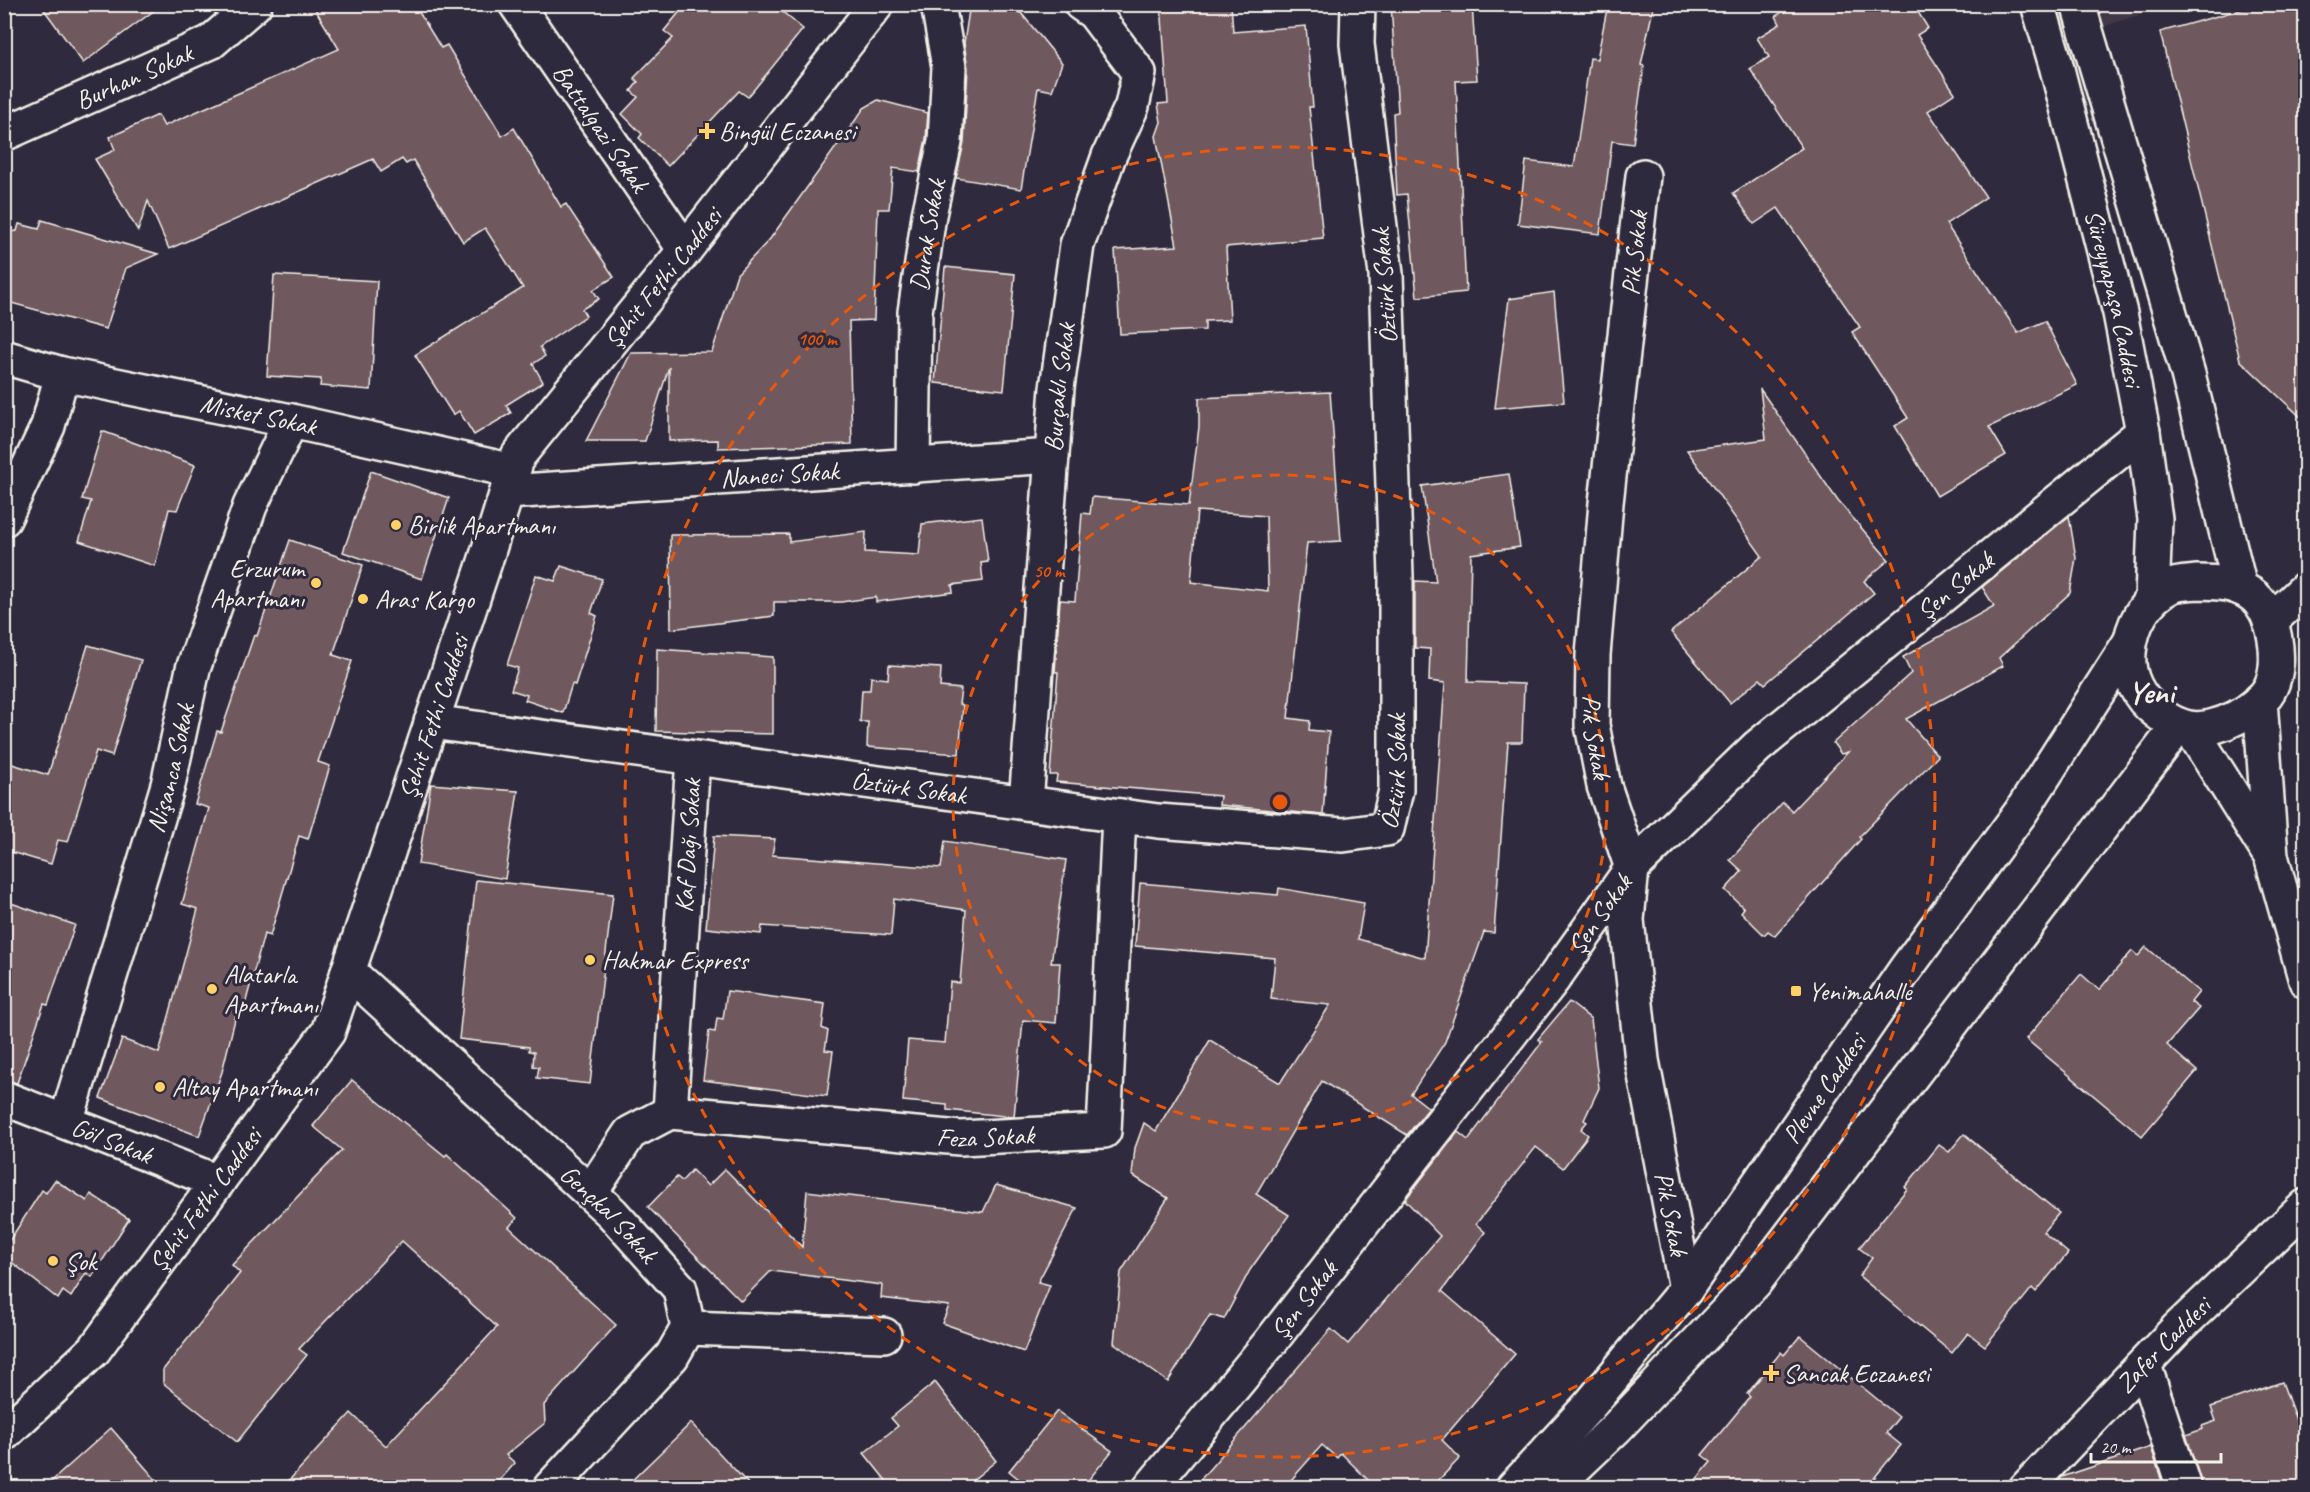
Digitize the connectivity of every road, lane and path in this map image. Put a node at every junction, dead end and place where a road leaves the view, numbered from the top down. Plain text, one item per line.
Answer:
1 (255, 4) edge
2 (516, 4) edge
3 (877, 4) edge
4 (938, 4) edge
5 (1081, 4) edge
6 (1358, 4) edge
7 (2038, 4) edge
8 (2078, 4) edge
9 (4, 134) edge
10 (1643, 177) dead end
11 (685, 250) junction
12 (4, 357) edge
13 (62, 374) junction
14 (291, 421) junction
15 (2143, 432) junction
16 (1052, 456) junction
17 (913, 466) junction
18 (510, 482) junction
19 (4, 519) edge
20 (2240, 588) junction
21 (2306, 588) edge
22 (2152, 599) junction
23 (2270, 622) junction
24 (2130, 642) junction
25 (2260, 700) junction
26 (431, 722) junction
27 (2185, 727) junction
28 (693, 758) junction
29 (1026, 803) junction
30 (1119, 816) junction
31 (2271, 856) junction
32 (1632, 868) junction
33 (348, 971) junction
34 (2306, 981) edge
35 (4, 1098) edge
36 (670, 1112) junction
37 (66, 1122) junction
38 (218, 1182) junction
39 (590, 1193) junction
40 (2306, 1206) edge
41 (1686, 1289) junction
42 (688, 1328) junction
43 (884, 1335) dead end
44 (2144, 1365) junction
45 (4, 1434) edge
46 (550, 1488) edge
47 (1150, 1488) edge
48 (1513, 1488) edge
49 (1553, 1488) edge
50 (2026, 1488) edge
51 (2184, 1488) edge

1 - 9 street, Burhan Sokak
2 - 11 street, Battalgazi Sokak
3 - 11 street, Şehit Fethi Caddesi
4 - 17 street, Durak Sokak
5 - 16 street, Burçaklı Sokak
6 - 30 street, Öztürk Sokak
7 - 15 street, Süreyyapaşa Caddesi
8 - 20 street, Süreyyapaşa Caddesi
10 - 32 street, Pik Sokak
11 - 18 street, Şehit Fethi Caddesi
12 - 13 street, Misket Sokak
13 - 14 street, Misket Sokak
13 - 19 street
14 - 18 street, Misket Sokak
14 - 37 street, Nişanca Sokak
15 - 22 street, Süreyyapaşa Caddesi
15 - 32 street, Şen Sokak
16 - 17 street, Naneci Sokak
16 - 29 street, Burçaklı Sokak
17 - 18 street, Naneci Sokak
18 - 26 street, Şehit Fethi Caddesi
20 - 22 street
20 - 23 street
21 - 23 street
22 - 24 street
23 - 25 street
24 - 27 street
24 - 41 street, Plevne Caddesi
25 - 27 street
25 - 31 street
26 - 28 street, Öztürk Sokak
26 - 33 street, Şehit Fethi Caddesi
27 - 31 street
27 - 49 street
28 - 29 street, Öztürk Sokak
28 - 36 street, Kaf Dağı Sokak
29 - 30 street, Öztürk Sokak
30 - 36 street, Feza Sokak
31 - 34 street
32 - 41 street, Pik Sokak
32 - 47 street, Şen Sokak
33 - 38 street, Şehit Fethi Caddesi
33 - 39 street, Gençkal Sokak
35 - 37 street, Göl Sokak
36 - 39 street
37 - 38 street, Göl Sokak
38 - 45 street, Şehit Fethi Caddesi
39 - 42 street, Gençkal Sokak
40 - 44 street, Zafer Caddesi
41 - 48 street, Plevne Caddesi
42 - 43 street
42 - 46 street
44 - 50 street, Zafer Caddesi
44 - 51 street

